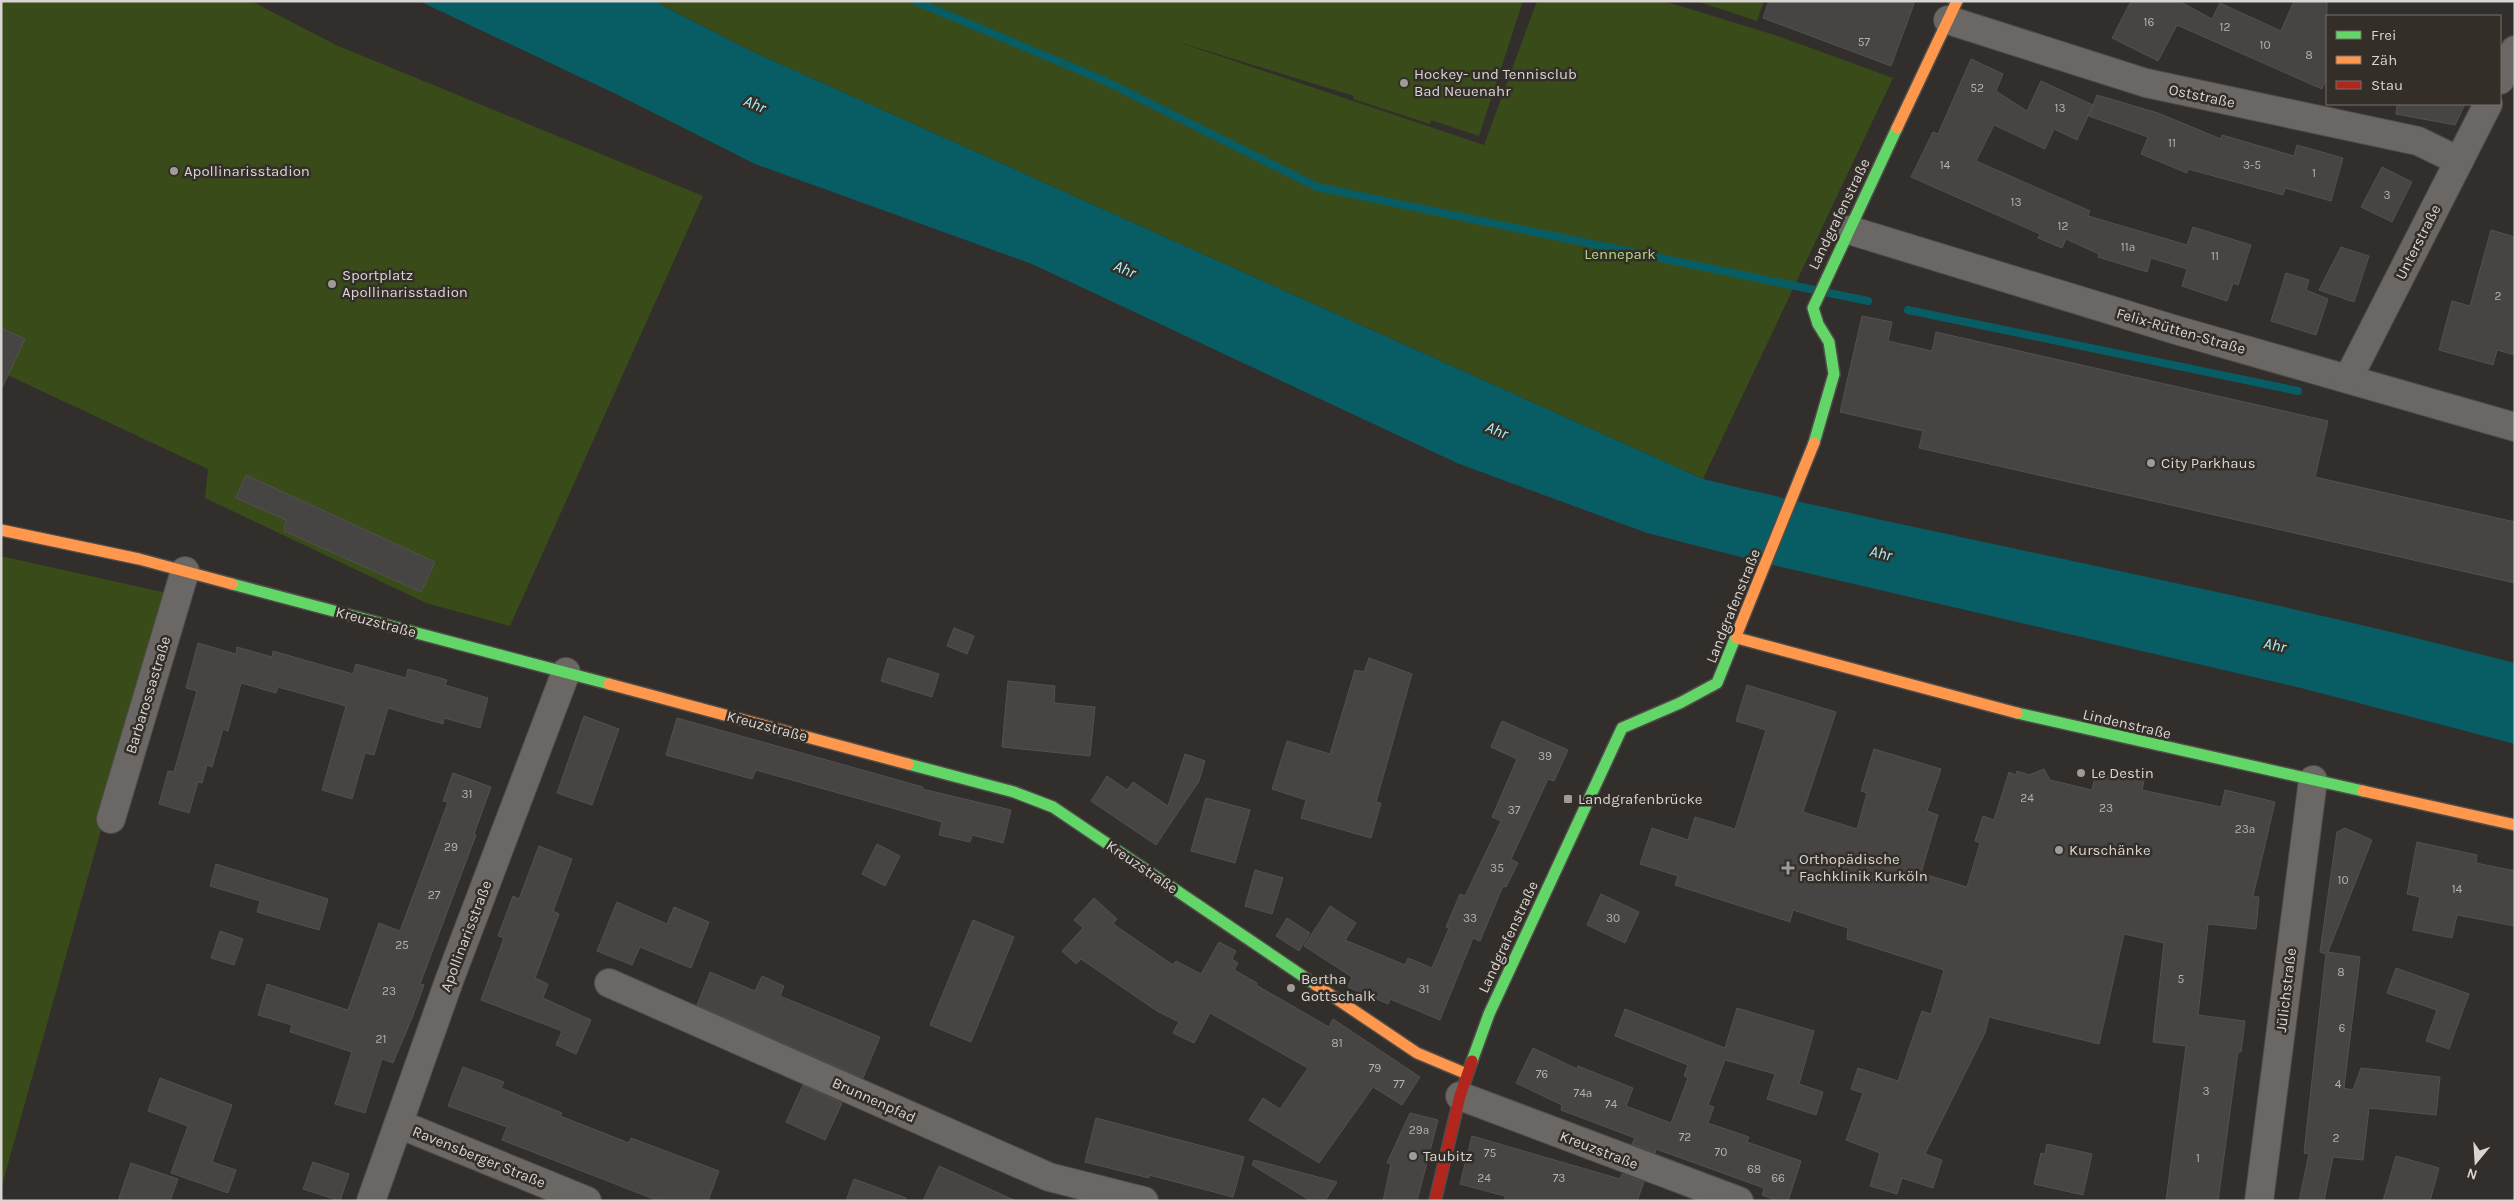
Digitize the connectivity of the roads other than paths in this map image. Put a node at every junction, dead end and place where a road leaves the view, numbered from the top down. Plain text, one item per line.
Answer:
1 (1952, 11) edge
2 (2515, 50) edge
3 (2501, 78) edge
4 (2487, 105) edge
5 (2459, 160) junction
6 (1849, 230) junction
7 (2348, 379) junction
8 (2515, 427) edge
9 (1, 530) edge
10 (185, 571) junction
11 (1737, 638) junction
12 (566, 672) junction
13 (2313, 780) junction
14 (111, 818) dead end
15 (2515, 825) edge
16 (609, 983) dead end
17 (1463, 1085) junction
18 (399, 1124) junction
19 (371, 1201) edge
20 (587, 1201) edge
21 (1144, 1201) edge
22 (1435, 1201) edge
23 (1739, 1201) edge
24 (2259, 1201) edge

1 - 5 street, Oststraße
1 - 6 street, Landgrafenstraße
2 - 3 street
4 - 5 street, Unterstraße
5 - 7 street, Unterstraße
6 - 7 street, Felix-Rütten-Straße
6 - 11 street, Landgrafenstraße
7 - 8 street, Felix-Rütten-Straße
9 - 10 street, Kreuzstraße
10 - 12 street, Kreuzstraße
10 - 14 street, Barbarossastraße
11 - 13 street, Lindenstraße
11 - 17 street, Landgrafenstraße
12 - 17 street, Kreuzstraße
12 - 18 street, Apollinarisstraße
13 - 15 street, Lindenstraße
13 - 24 street, Jülichstraße
16 - 21 street, Brunnenpfad
17 - 22 street, Landgrafenstraße
17 - 23 street, Kreuzstraße
18 - 19 street, Apollinarisstraße
18 - 20 street, Ravensberger Straße

